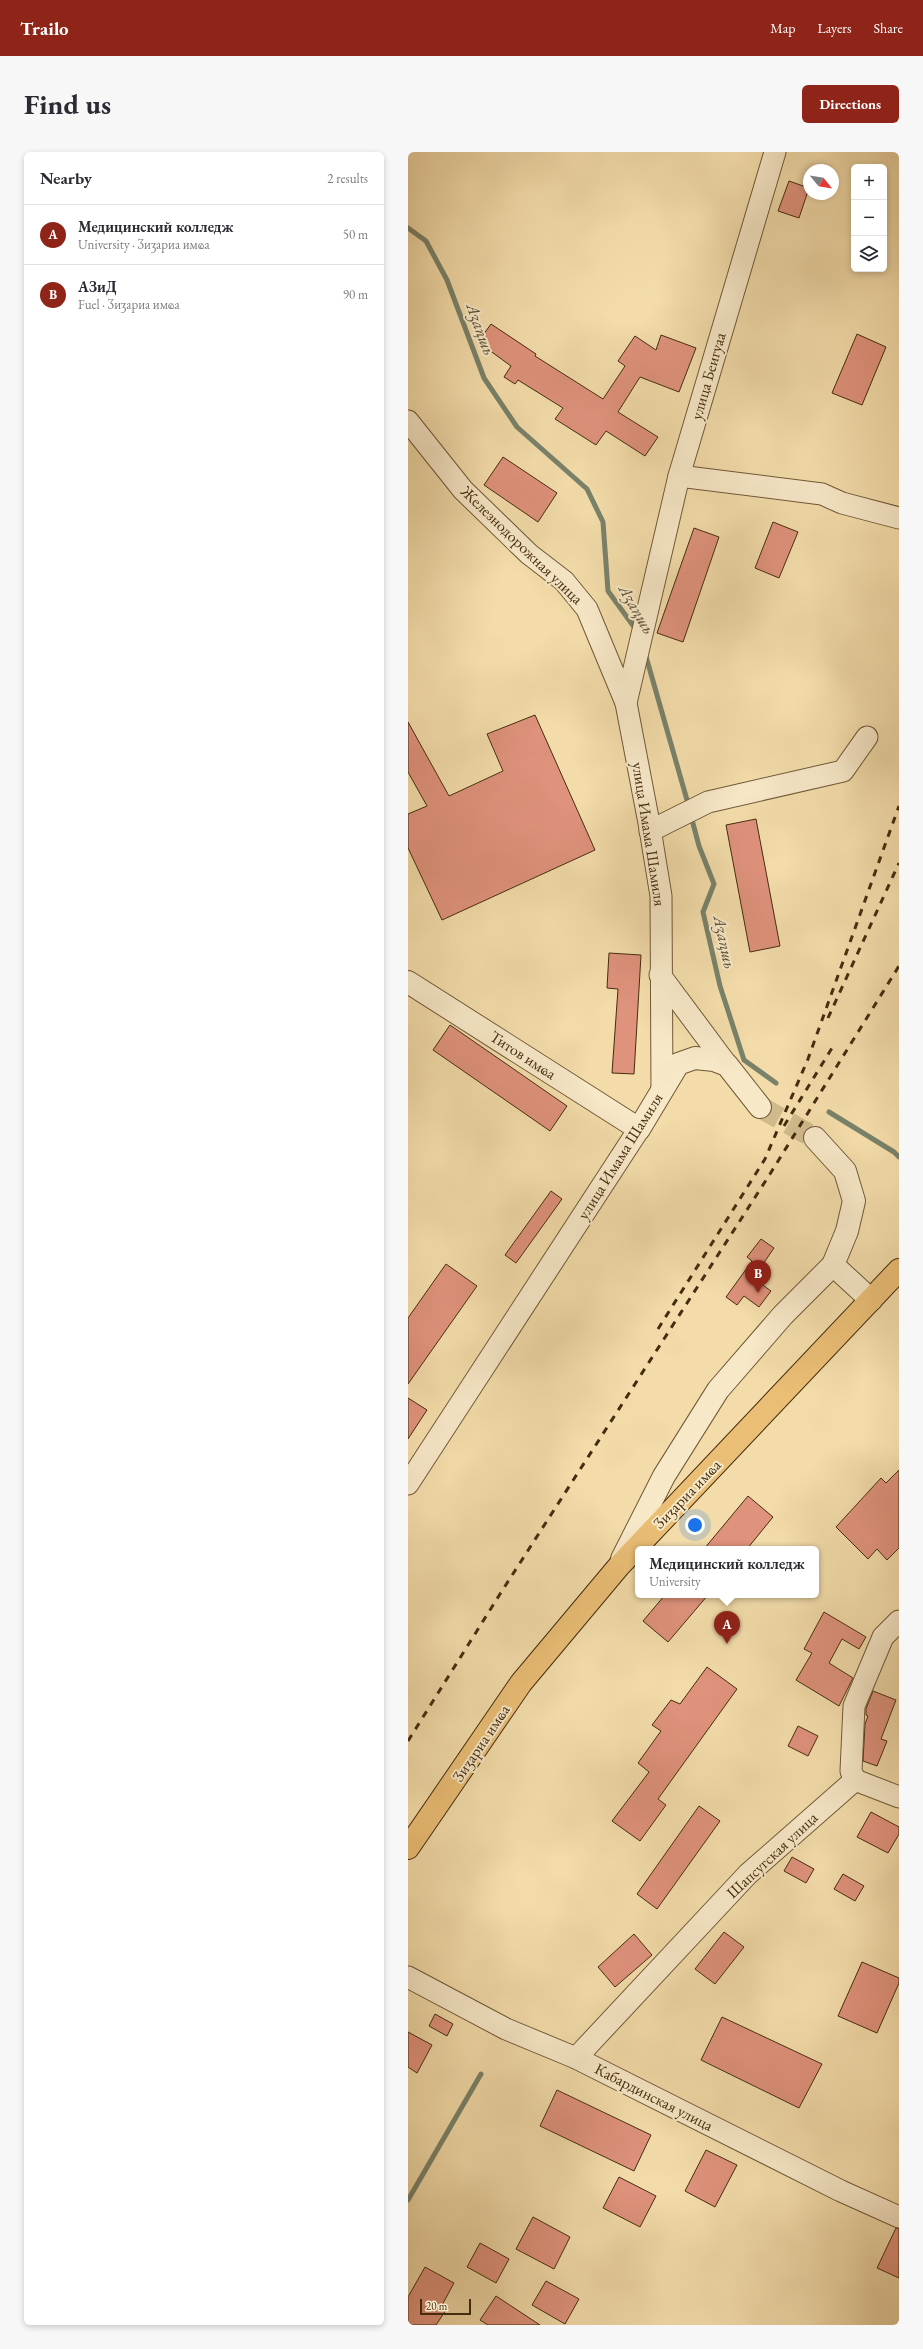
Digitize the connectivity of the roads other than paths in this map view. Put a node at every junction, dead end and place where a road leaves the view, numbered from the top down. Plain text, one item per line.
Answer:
1 (775, 152) edge
2 (408, 421) edge
3 (679, 476) junction
4 (899, 518) edge
5 (634, 663) joint
6 (626, 703) junction
7 (867, 737) dead end
8 (659, 826) junction
9 (660, 975) junction
10 (408, 982) edge
11 (727, 1065) junction
12 (662, 1091) junction
13 (760, 1106) tunnel mouth
14 (639, 1129) junction
15 (815, 1138) tunnel mouth
16 (833, 1265) junction
17 (899, 1270) edge
18 (871, 1300) junction
19 (408, 1484) edge
20 (638, 1546) edge
21 (635, 1549) edge
22 (619, 1566) junction
23 (899, 1621) edge
24 (855, 1780) junction
25 (899, 1797) edge
26 (408, 1848) edge
27 (408, 1977) edge
28 (576, 2058) junction
29 (899, 2217) edge

1 - 3 street, улица Беигуаа
2 - 6 street, Железнодорожная улица
3 - 4 street
3 - 5 street, улица Беигуаа
5 - 6 street, улица Имама Шамиля
6 - 8 street, улица Имама Шамиля
7 - 8 street
8 - 9 street, улица Имама Шамиля
9 - 11 street
9 - 12 street, улица Имама Шамиля
10 - 14 street, Титов имҩа
11 - 12 street
11 - 13 street
12 - 14 street, улица Имама Шамиля
14 - 19 street, улица Имама Шамиля
15 - 16 street
16 - 18 street
16 - 22 street
17 - 18 highway, Ӡиӡариа имҩа
18 - 20 highway, Ӡиӡариа имҩа
21 - 22 highway, Ӡиӡариа имҩа
22 - 26 highway, Ӡиӡариа имҩа
23 - 24 street
24 - 25 street
24 - 28 street, Шапсугская улица
27 - 28 street, Кабардинская улица
28 - 29 street, Кабардинская улица

